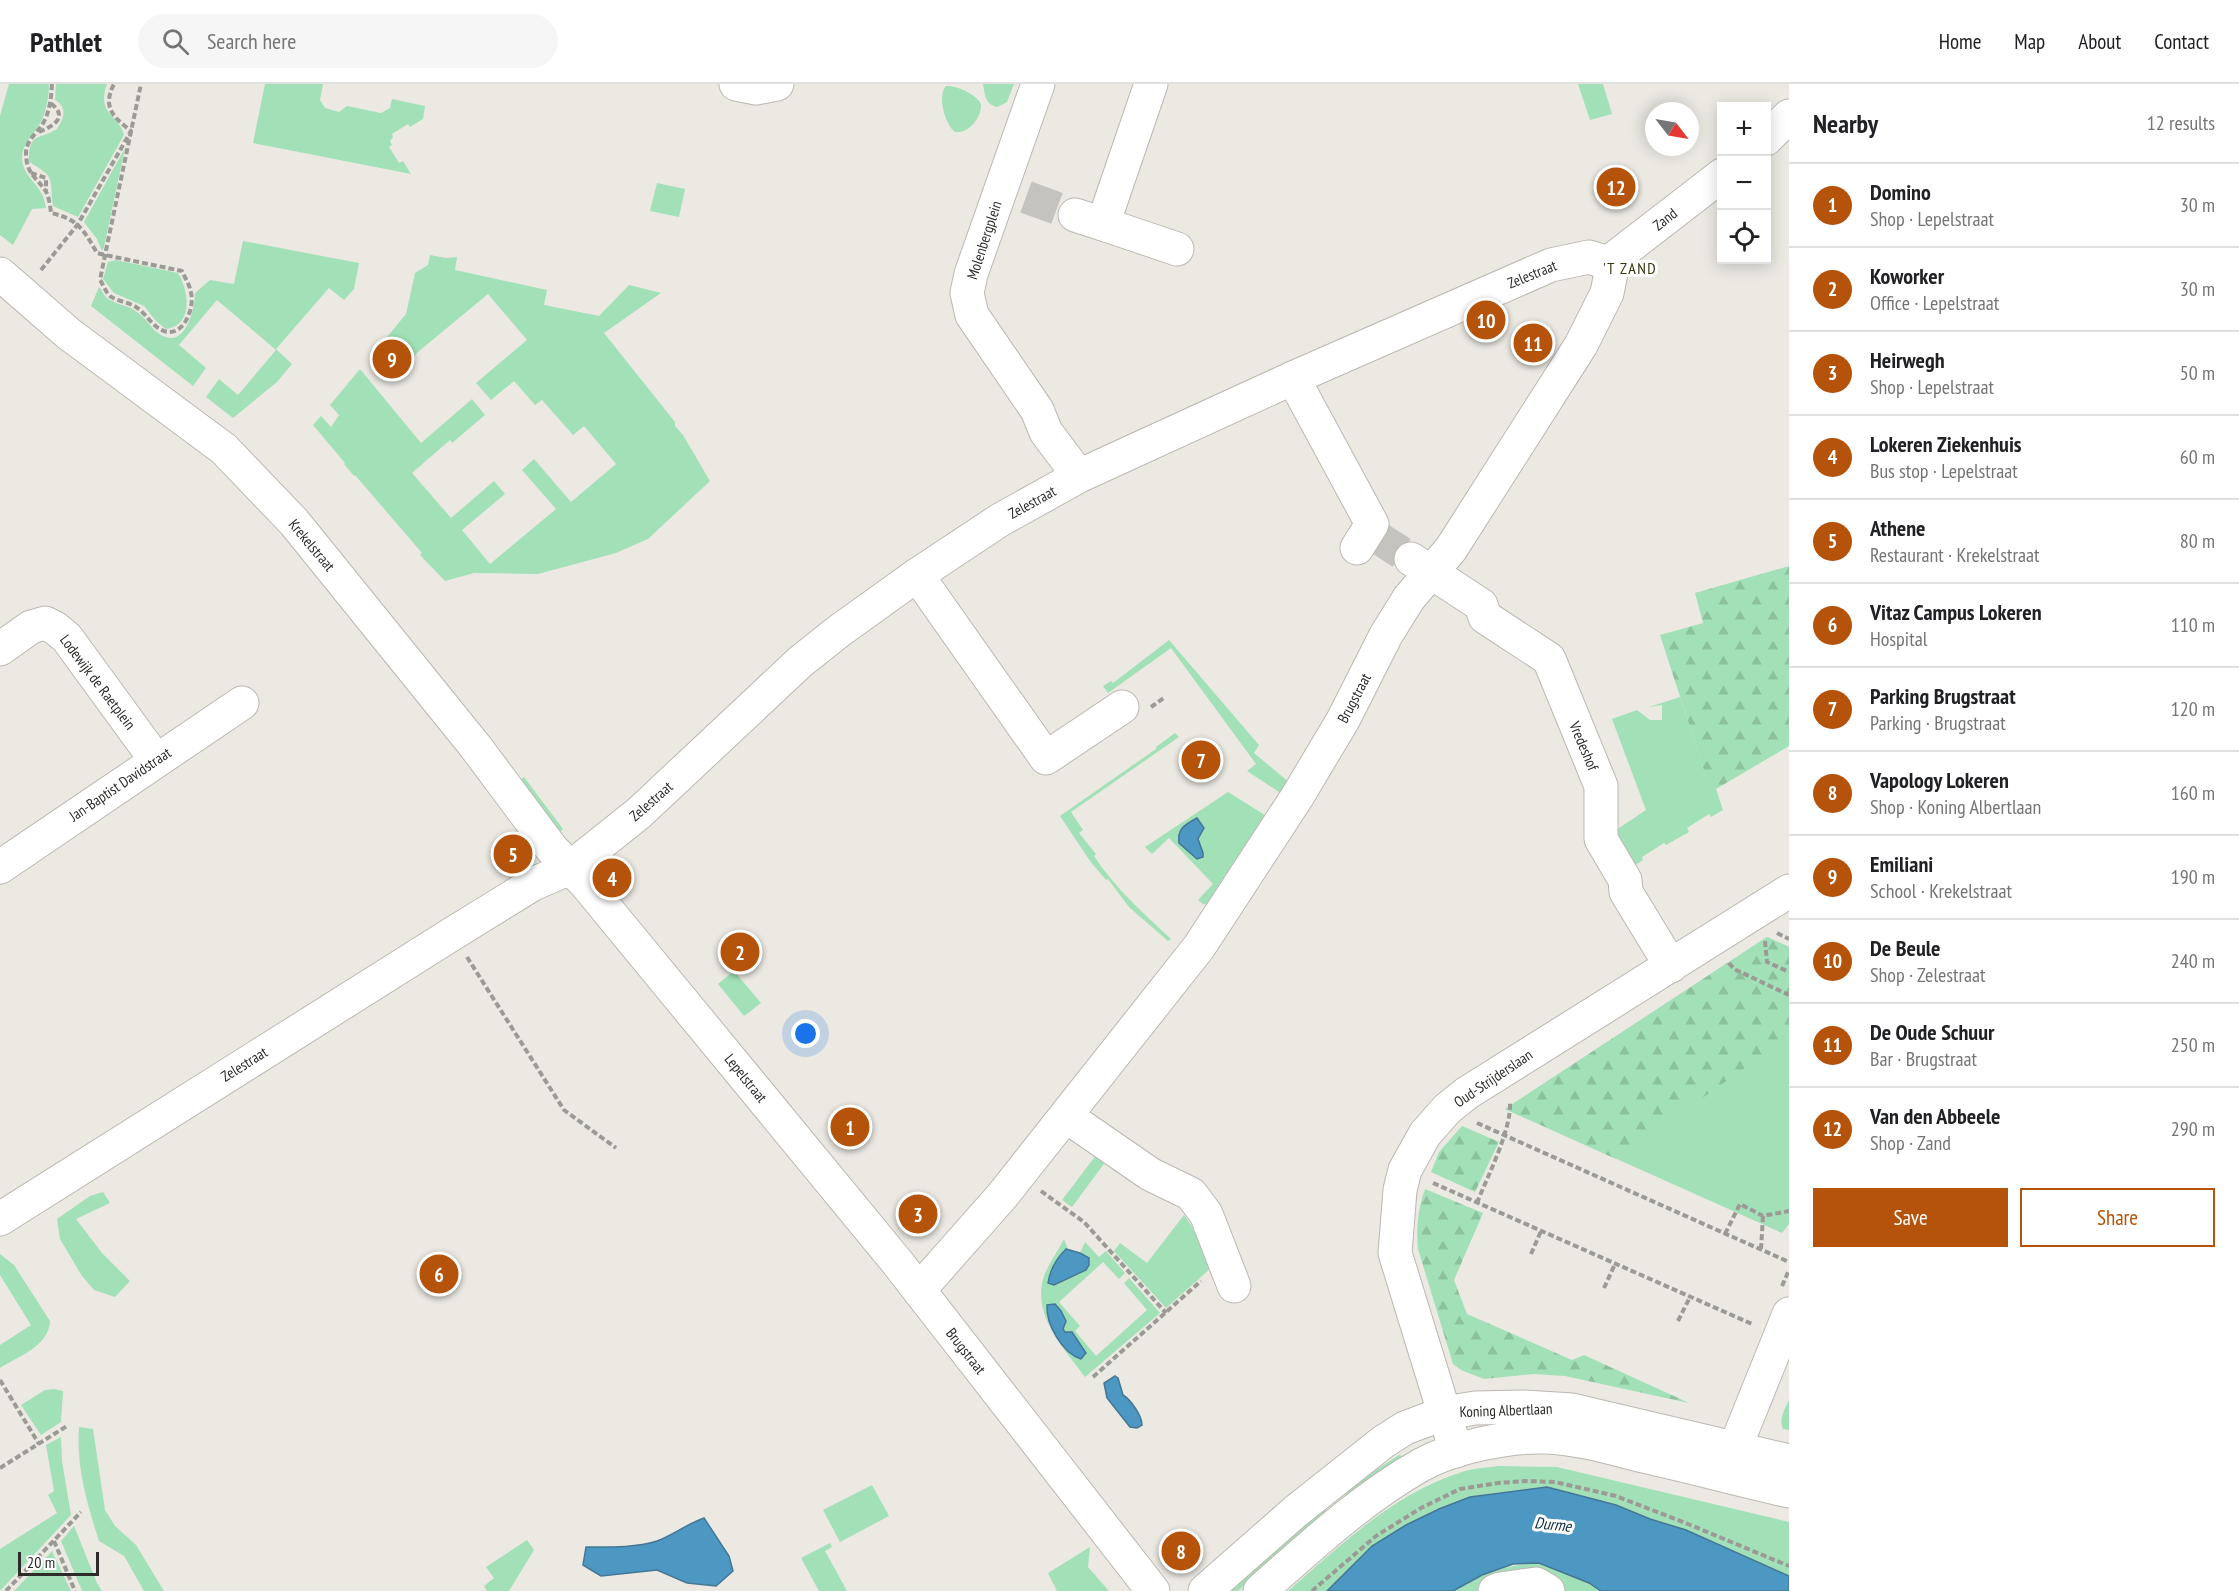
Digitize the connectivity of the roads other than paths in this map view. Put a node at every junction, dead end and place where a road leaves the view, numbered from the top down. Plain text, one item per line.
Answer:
1 (736, 84) edge
2 (777, 84) edge
3 (1038, 84) edge
4 (1151, 84) edge
5 (1789, 116) edge
6 (1771, 135) edge
7 (1717, 179) edge
8 (1177, 249) dead end
9 (1608, 263) junction
10 (11, 284) edge
11 (1293, 378) junction
12 (1079, 476) junction
13 (1367, 538) dead end
14 (1420, 566) junction
15 (917, 575) junction
16 (0, 649) edge
17 (242, 703) dead end
18 (1122, 707) dead end
19 (156, 760) junction
20 (0, 867) edge
21 (570, 868) junction
22 (1789, 891) edge
23 (1671, 966) junction
24 (1066, 1116) junction
25 (5, 1206) edge
26 (1229, 1273) road end
27 (919, 1290) junction
28 (1785, 1301) edge
29 (1444, 1413) junction
30 (1735, 1448) junction
31 (1456, 1451) junction
32 (1789, 1461) edge
33 (1789, 1491) edge
34 (1153, 1591) edge
35 (1205, 1591) edge
36 (1260, 1591) edge
37 (1495, 1591) edge
38 (1548, 1591) edge

1 - 2 street
3 - 12 street, Molenbergplein
4 - 8 street
5 - 6 street
7 - 9 street, Zand
9 - 11 street, Zelestraat
9 - 14 street, Brugstraat
10 - 21 street, Krekelstraat
11 - 12 street, Zelestraat
11 - 13 street
12 - 15 street, Zelestraat
14 - 23 street, Vredeshof
14 - 24 street, Brugstraat
15 - 18 street
15 - 21 street, Zelestraat
16 - 19 street, Lodewijk de Raetplein
17 - 19 street, Jan-Baptist Davidstraat
19 - 20 street, Jan-Baptist Davidstraat
21 - 25 street, Zelestraat
21 - 27 street, Lepelstraat
22 - 23 street, Oud-Strijderslaan
23 - 29 street, Oud-Strijderslaan
24 - 26 street
24 - 27 street, Brugstraat
27 - 34 street, Brugstraat
28 - 30 street
29 - 30 street, Koning Albertlaan
29 - 31 street, Oud-Strijderslaan
29 - 35 street, Koning Albertlaan
30 - 32 street, Koning Albertlaan
31 - 33 street, Koning Albertlaan
31 - 36 street, Koning Albertlaan
37 - 38 street

